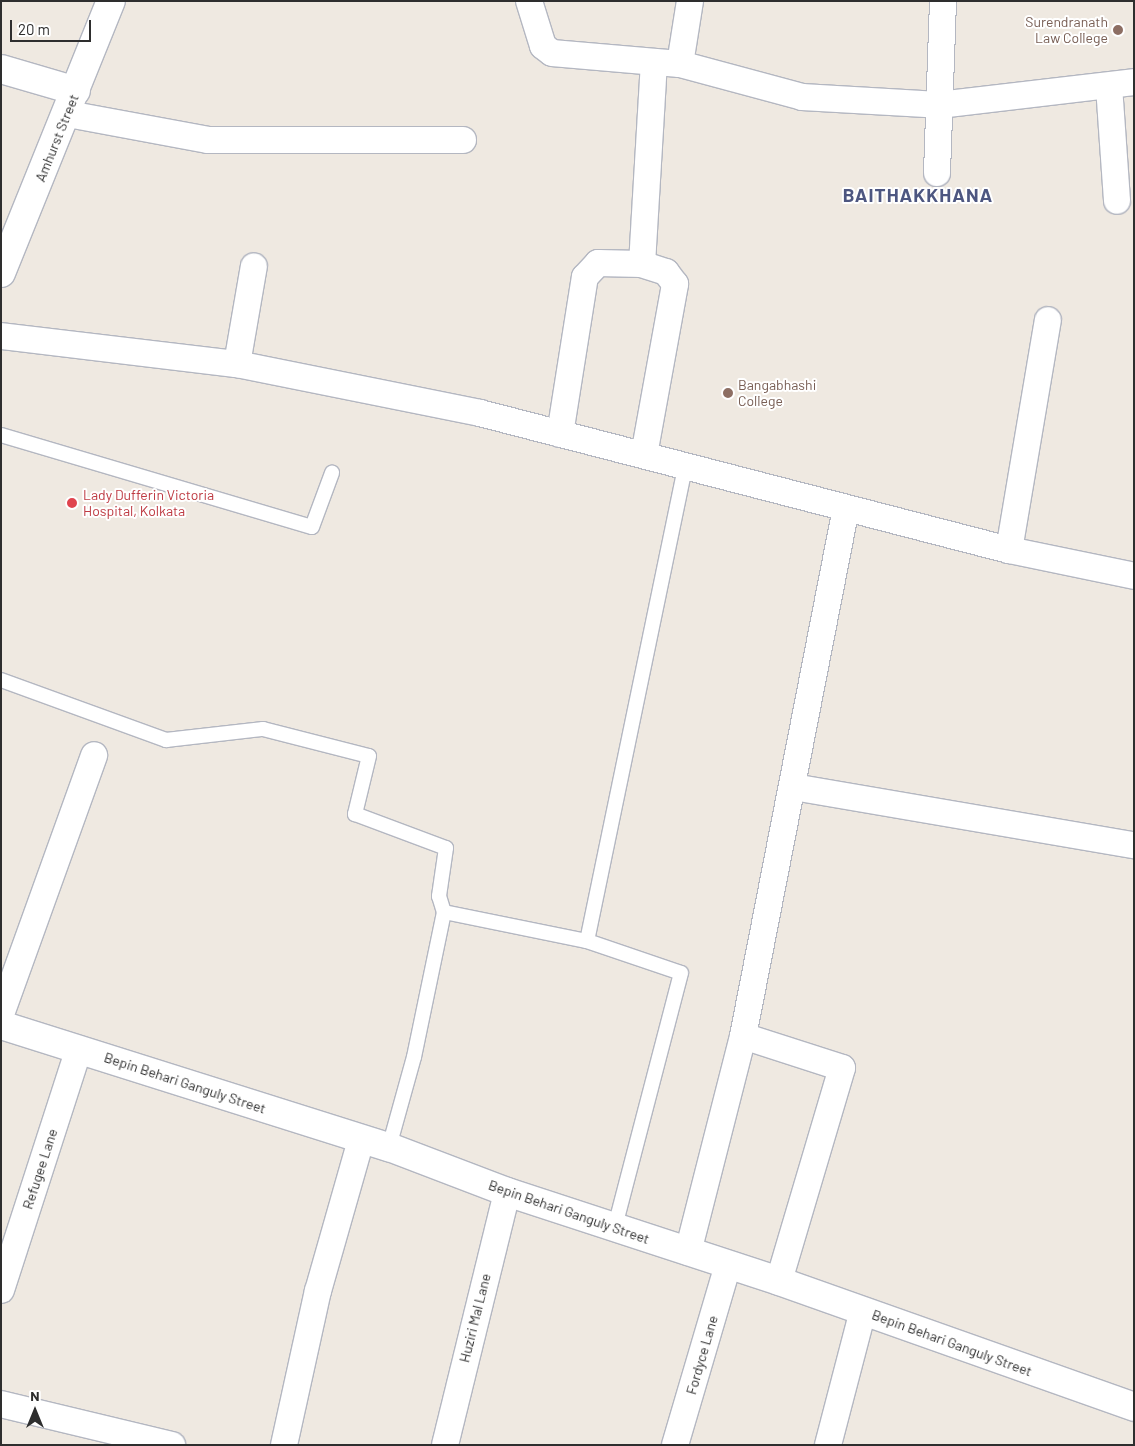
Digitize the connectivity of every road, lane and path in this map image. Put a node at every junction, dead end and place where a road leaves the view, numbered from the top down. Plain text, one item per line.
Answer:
1 (111, 1) edge
2 (528, 1) edge
3 (690, 1) edge
4 (943, 1) edge
5 (654, 62) junction
6 (680, 64) junction
7 (1, 69) edge
8 (1134, 82) edge
9 (1108, 86) junction
10 (72, 102) junction
11 (939, 105) junction
12 (463, 140) dead end
13 (937, 173) dead end
14 (1117, 201) dead end
15 (642, 264) junction
16 (254, 266) dead end
17 (1, 273) edge
18 (1048, 320) dead end
19 (1, 336) edge
20 (237, 364) junction
21 (560, 434) junction
22 (1, 435) edge
23 (644, 455) junction
24 (685, 467) junction
25 (332, 474) dead end
26 (846, 508) junction
27 (1009, 550) junction
28 (1134, 576) edge
29 (1, 680) edge
30 (94, 755) dead end
31 (793, 787) junction
32 (1134, 845) edge
33 (444, 912) junction
34 (587, 941) junction
35 (1, 1014) edge
36 (1, 1025) edge
37 (742, 1036) junction
38 (79, 1049) junction
39 (361, 1140) junction
40 (389, 1148) junction
41 (507, 1192) junction
42 (615, 1227) junction
43 (688, 1252) junction
44 (728, 1265) junction
45 (779, 1281) junction
46 (1, 1290) edge
47 (863, 1311) junction
48 (1, 1404) edge
49 (1134, 1407) edge
50 (120, 1439) edge
51 (172, 1445) edge
52 (284, 1445) edge
53 (445, 1445) edge
54 (676, 1445) edge
55 (828, 1445) edge

1 - 10 street, Amhurst Street
2 - 5 street
3 - 6 street
4 - 11 street
5 - 6 street
5 - 15 street
6 - 11 street
7 - 10 street
8 - 9 street
9 - 11 street
9 - 14 street
10 - 12 street
10 - 17 street, Amhurst Street
11 - 13 street
15 - 21 street
15 - 23 street
16 - 20 street
18 - 27 street
19 - 20 street
20 - 21 street
21 - 23 street
22 - 25 lane
23 - 24 street
24 - 26 street
24 - 34 lane
26 - 27 street
26 - 31 street
27 - 28 street
29 - 33 lane
30 - 35 street
31 - 32 street
31 - 37 street
33 - 34 lane
33 - 40 lane
34 - 42 lane
36 - 38 street, Bepin Behari Ganguly Street
37 - 43 street
37 - 45 street
38 - 39 street, Bepin Behari Ganguly Street
38 - 46 street, Refugee Lane
39 - 40 street, Bepin Behari Ganguly Street
39 - 52 street
40 - 41 street, Bepin Behari Ganguly Street
41 - 42 street, Bepin Behari Ganguly Street
41 - 53 street, Huziri Mal Lane
42 - 43 street, Bepin Behari Ganguly Street
43 - 44 street, Bepin Behari Ganguly Street
44 - 45 street, Bepin Behari Ganguly Street
44 - 54 street, Fordyce Lane
45 - 47 street, Bepin Behari Ganguly Street
47 - 49 street, Bepin Behari Ganguly Street
47 - 55 street
48 - 50 street
50 - 51 street

